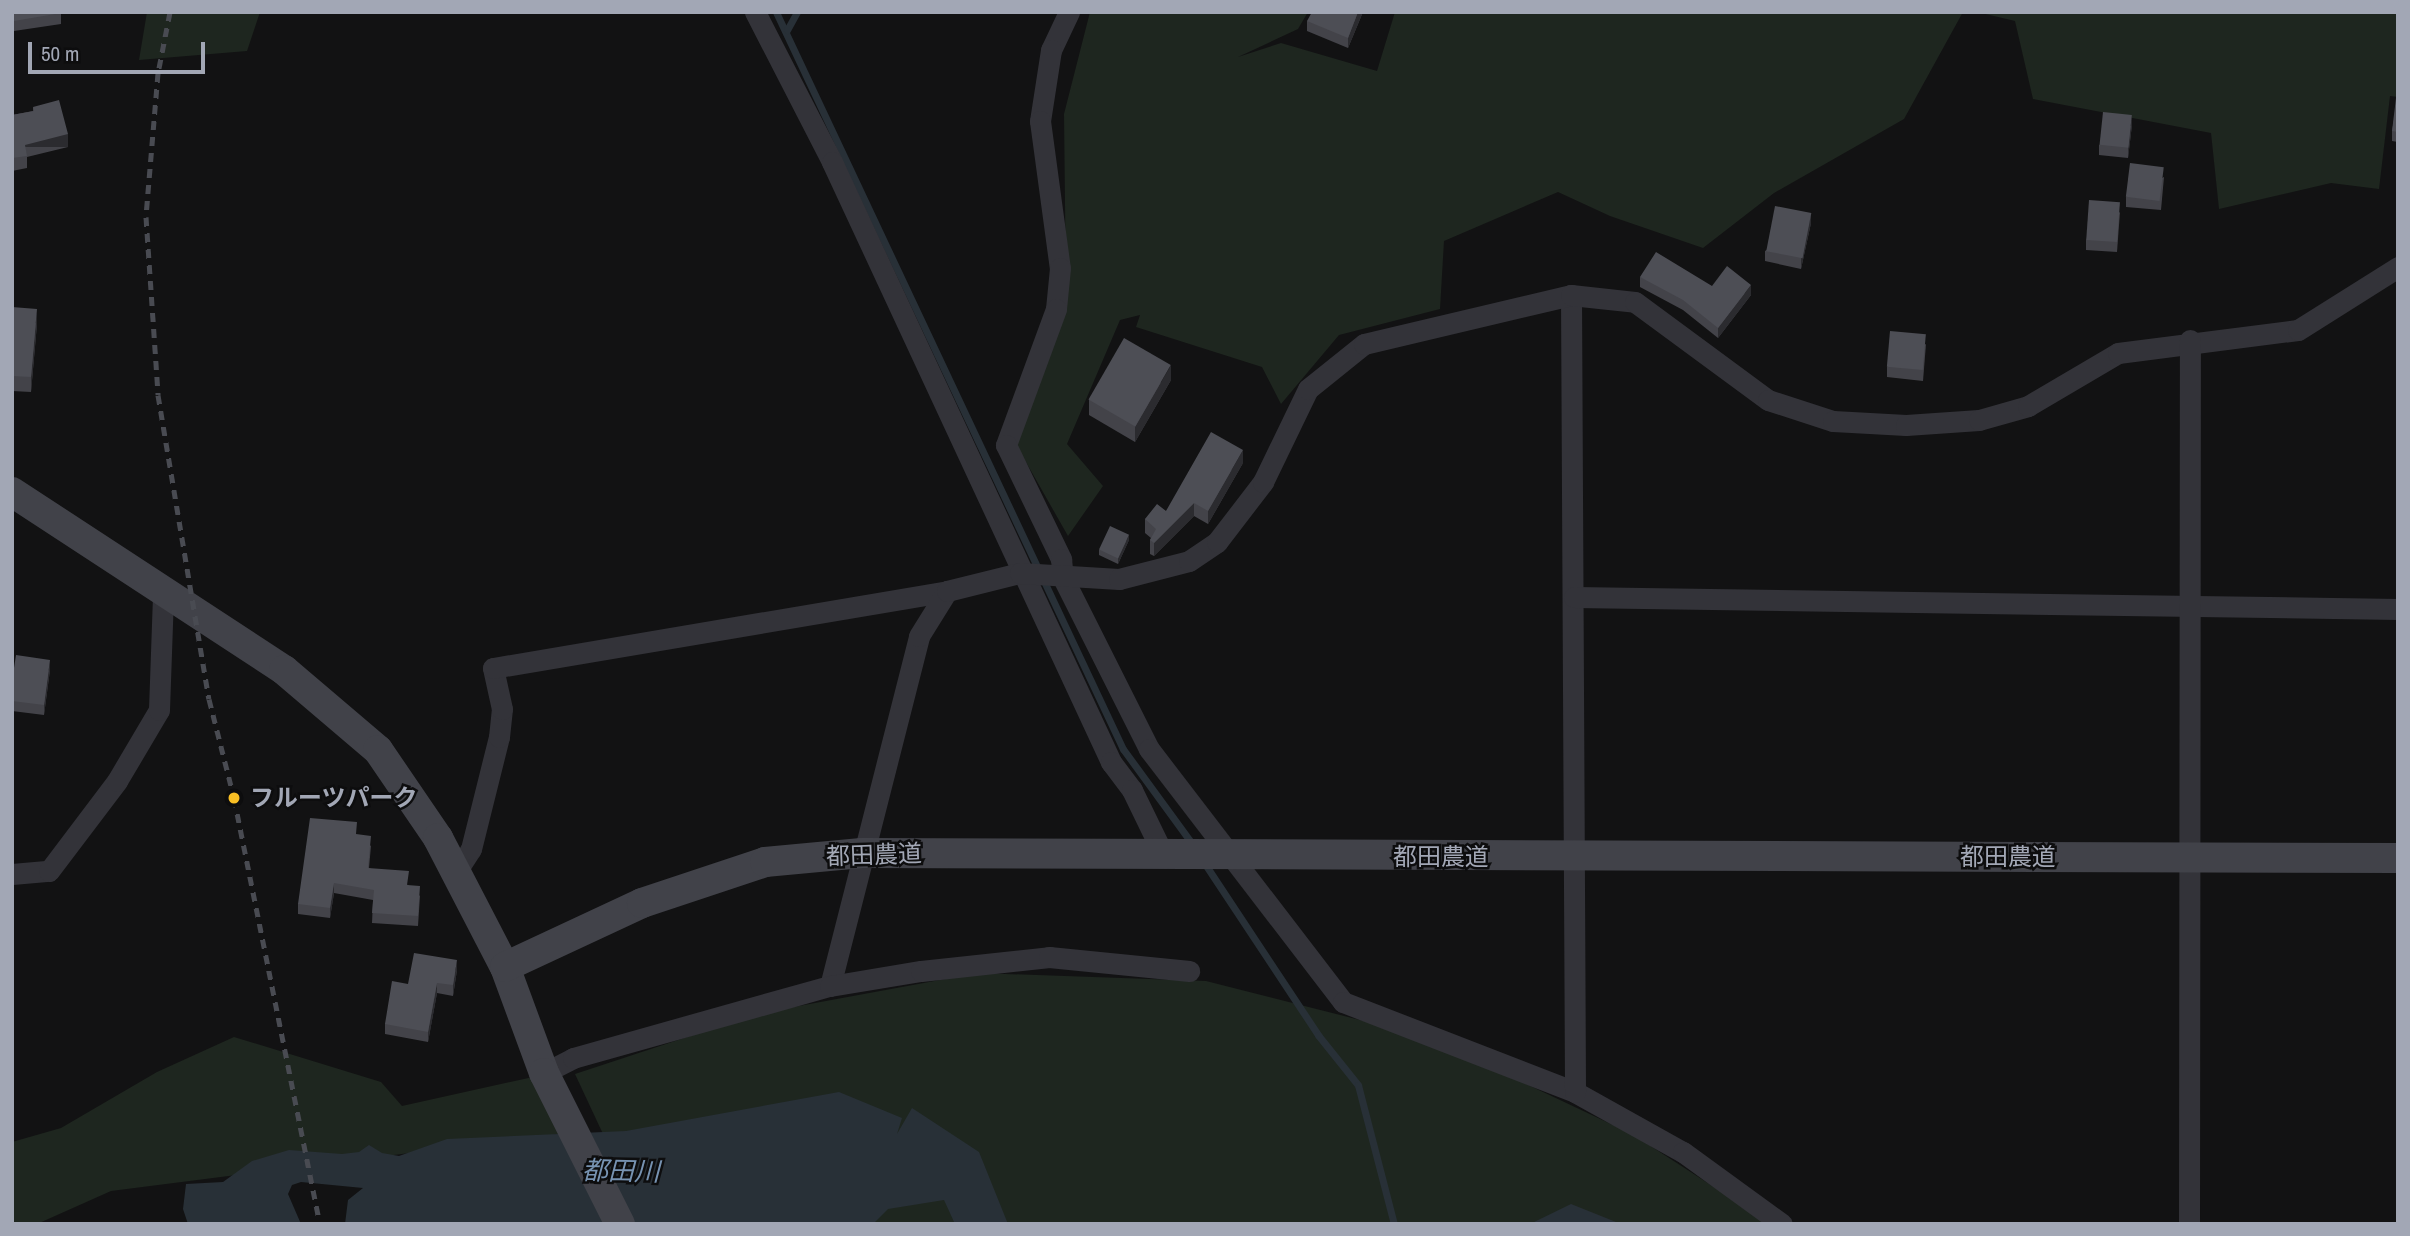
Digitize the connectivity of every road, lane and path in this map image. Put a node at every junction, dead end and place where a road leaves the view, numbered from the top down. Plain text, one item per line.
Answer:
1 (754, 12) edge
2 (1069, 12) edge
3 (2398, 267) edge
4 (1571, 295) junction
5 (2190, 340) junction
6 (12, 492) edge
7 (1041, 576) junction
8 (947, 591) junction
9 (163, 593) junction
10 (1574, 597) junction
11 (2190, 607) junction
12 (2398, 609) edge
13 (862, 853) junction
14 (1172, 856) junction
15 (1225, 856) junction
16 (1573, 857) junction
17 (2190, 857) junction
18 (2398, 858) edge
19 (456, 872) junction
20 (12, 874) edge
21 (505, 967) junction
22 (1189, 971) dead end
23 (830, 986) junction
24 (544, 1073) junction
25 (1575, 1092) junction
26 (620, 1224) edge
27 (1782, 1224) edge
28 (2189, 1224) edge

1 - 7 street
2 - 7 street
3 - 5 street
4 - 5 street
4 - 7 street
4 - 10 street
5 - 11 street
6 - 9 street
7 - 8 street
7 - 14 street
7 - 15 street
8 - 13 street
8 - 19 street
9 - 19 street
9 - 20 street
10 - 11 street
10 - 16 street
11 - 12 street
11 - 17 street
13 - 14 street, 都田農道
13 - 21 street, 都田農道
13 - 23 street
14 - 15 street, 都田農道
15 - 16 street, 都田農道
15 - 25 street
16 - 17 street, 都田農道
16 - 25 street
17 - 18 street, 都田農道
17 - 28 street
19 - 21 street
21 - 24 street
22 - 23 street
23 - 24 street
24 - 26 street
25 - 27 street

